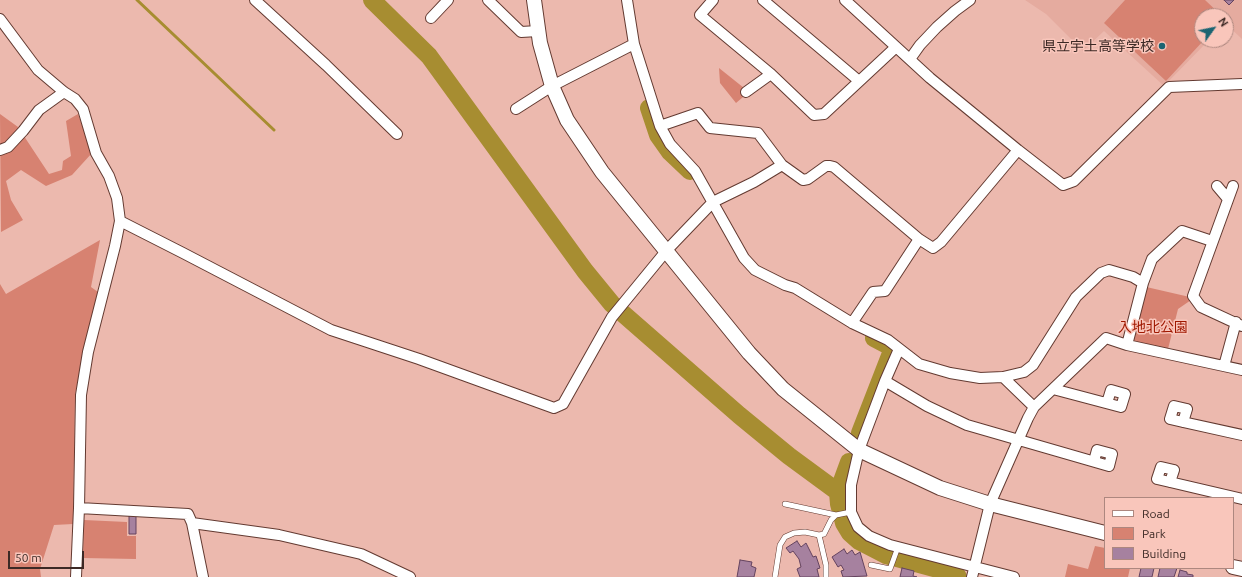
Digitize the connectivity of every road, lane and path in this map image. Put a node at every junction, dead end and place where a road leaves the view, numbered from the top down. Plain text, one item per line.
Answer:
1 (255, 0) edge
2 (448, 0) edge
3 (488, 0) edge
4 (534, 0) edge
5 (627, 0) edge
6 (713, 0) edge
7 (763, 0) edge
8 (845, 0) edge
9 (970, 0) edge
10 (430, 18) dead end
11 (0, 19) edge
12 (538, 31) junction
13 (634, 44) junction
14 (896, 47) junction
15 (910, 59) junction
16 (771, 74) junction
17 (859, 81) junction
18 (1242, 84) edge
19 (552, 86) junction
20 (64, 92) junction
21 (746, 92) dead end
22 (516, 109) dead end
23 (660, 126) junction
24 (397, 134) dead end
25 (0, 150) edge
26 (1018, 150) junction
27 (782, 165) junction
28 (1216, 186) dead end
29 (1233, 186) dead end
30 (1228, 199) junction
31 (713, 202) junction
32 (120, 221) junction
33 (919, 239) junction
34 (1212, 241) junction
35 (667, 250) junction
36 (1143, 283) junction
37 (852, 324) junction
38 (1239, 324) edge
39 (1127, 345) junction
40 (899, 349) junction
41 (1224, 366) junction
42 (1242, 370) edge
43 (1003, 377) junction
44 (884, 381) junction
45 (1053, 389) junction
46 (1107, 403) dead end
47 (1034, 407) junction
48 (1183, 422) dead end
49 (1242, 435) edge
50 (1018, 440) junction
51 (859, 450) junction
52 (1094, 461) dead end
53 (1170, 482) dead end
54 (1234, 497) edge
55 (785, 504) dead end
56 (990, 504) junction
57 (79, 508) junction
58 (849, 512) junction
59 (838, 515) junction
60 (192, 523) junction
61 (1104, 533) edge
62 (819, 535) junction
63 (897, 550) junction
64 (871, 565) dead end
65 (973, 572) edge
66 (76, 577) edge
67 (203, 577) edge
68 (410, 577) edge
69 (775, 577) edge
70 (826, 577) edge
71 (1014, 577) edge

1 - 24 street
2 - 10 street
3 - 12 street
4 - 12 street
5 - 13 street
6 - 16 street
7 - 17 street
8 - 14 street
9 - 15 street
11 - 20 street
12 - 19 street
13 - 19 street
13 - 23 street
14 - 15 street
14 - 17 street
15 - 26 street
16 - 17 street
16 - 21 street
18 - 26 street
19 - 22 street
19 - 35 street
20 - 25 street
20 - 32 street
23 - 27 street
23 - 31 street
26 - 33 street
27 - 31 street
27 - 33 street
28 - 30 street
29 - 30 street
30 - 34 street
31 - 35 street
31 - 37 street
32 - 35 street
32 - 57 street
33 - 37 street
34 - 36 street
34 - 38 street
35 - 51 street
36 - 39 street
36 - 43 street
37 - 40 street
38 - 41 street
39 - 41 street
39 - 45 street
40 - 43 street
40 - 44 street
41 - 42 street
43 - 47 street
44 - 50 street
44 - 51 street
45 - 46 street
45 - 47 street
47 - 50 street
48 - 49 street
50 - 52 street
50 - 56 street
51 - 56 street
51 - 58 street
53 - 54 street
55 - 59 lane
56 - 61 street
56 - 65 street
57 - 60 street
57 - 66 street
58 - 59 lane
58 - 63 street
59 - 62 lane
60 - 67 street
60 - 68 street
62 - 69 lane
62 - 70 lane
63 - 64 lane
63 - 65 street
65 - 71 street

